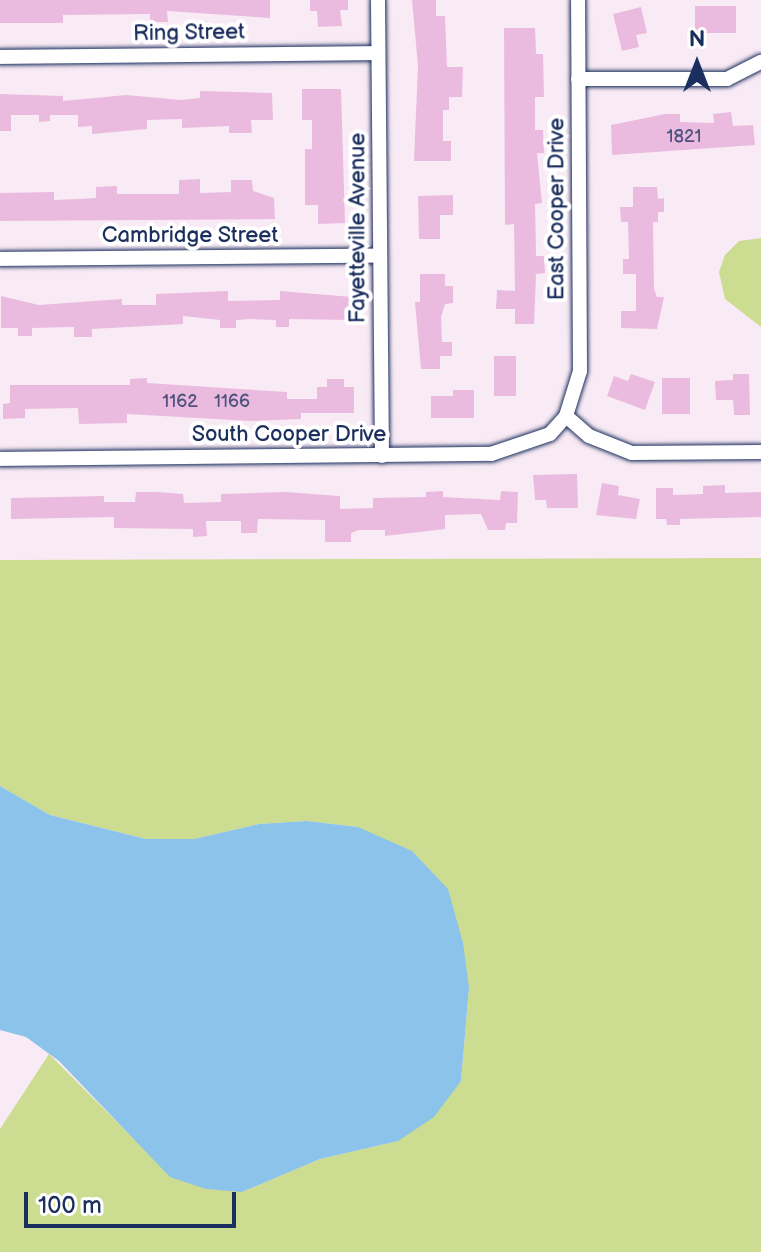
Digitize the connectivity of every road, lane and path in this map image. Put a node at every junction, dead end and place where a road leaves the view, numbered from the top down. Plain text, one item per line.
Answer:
1 (378, 0) edge
2 (578, 0) edge
3 (378, 53) junction
4 (0, 57) edge
5 (761, 62) edge
6 (578, 79) junction
7 (380, 256) junction
8 (0, 259) edge
9 (566, 416) junction
10 (761, 452) edge
11 (382, 456) junction
12 (0, 459) edge

1 - 3 street, Fayetteville Avenue
2 - 6 street, East Cooper Drive
3 - 4 street, Ring Street
3 - 7 street, Fayetteville Avenue
5 - 6 street
6 - 9 street, East Cooper Drive
7 - 8 street, Cambridge Street
7 - 11 street, Fayetteville Avenue
9 - 10 street
9 - 11 street, South Cooper Drive
11 - 12 street, South Cooper Drive

